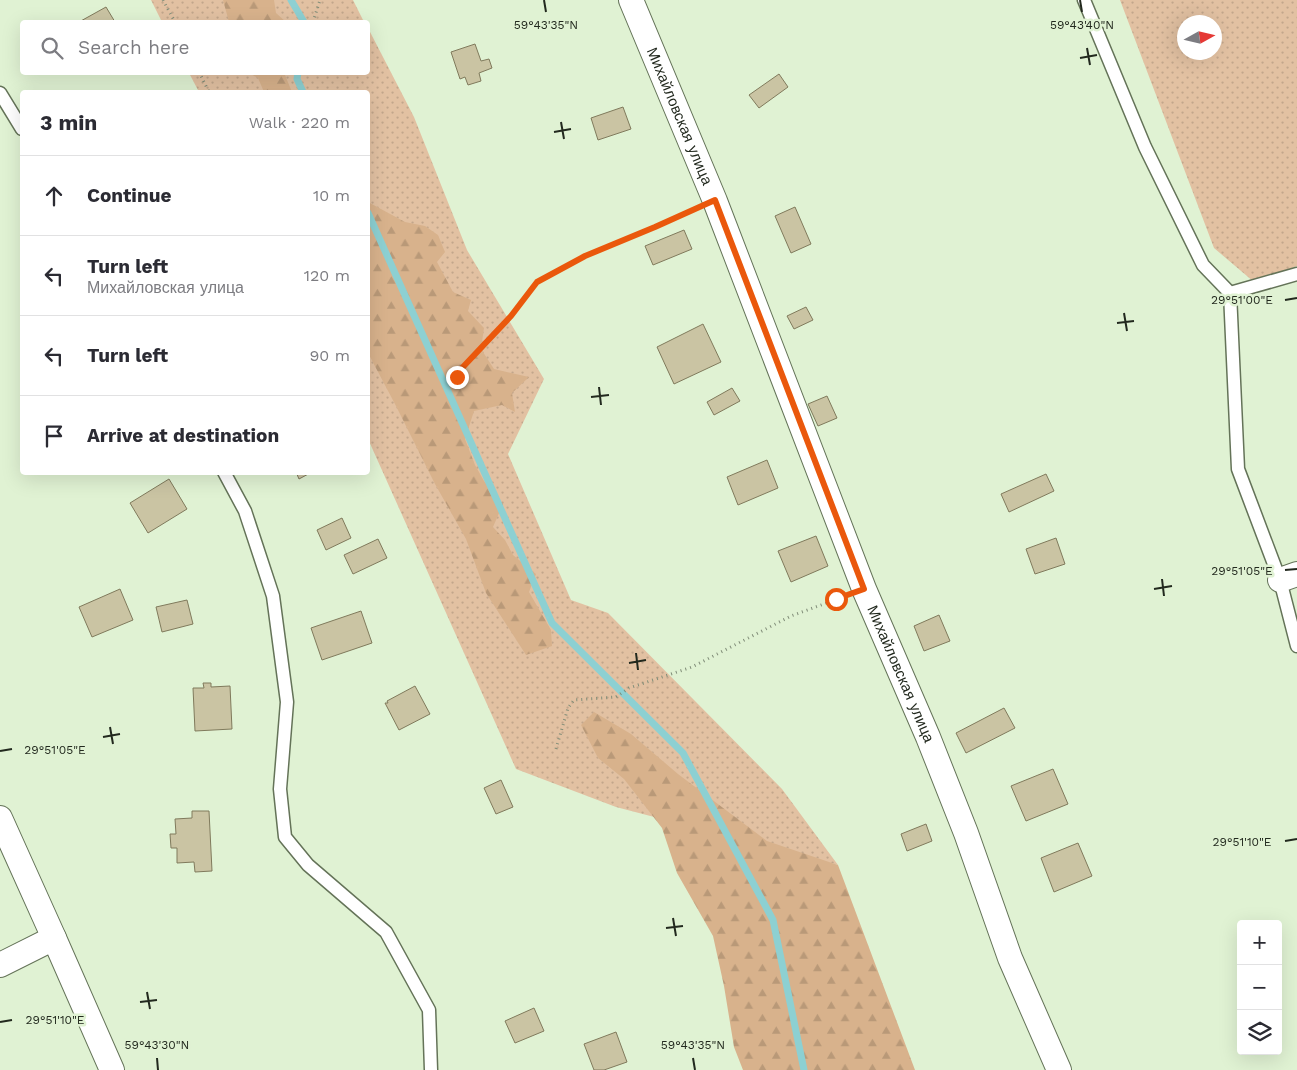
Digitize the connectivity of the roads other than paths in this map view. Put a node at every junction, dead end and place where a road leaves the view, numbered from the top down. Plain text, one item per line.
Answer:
1 (631, 0) edge
2 (1084, 0) edge
3 (0, 93) edge
4 (20, 126) edge
5 (1297, 274) edge
6 (1230, 293) junction
7 (226, 475) edge
8 (1289, 577) edge
9 (1297, 646) edge
10 (0, 818) edge
11 (54, 938) junction
12 (0, 965) edge
13 (112, 1070) edge
14 (430, 1070) edge
15 (1059, 1070) edge

1 - 15 street, Михайловская улица
2 - 6 lane
3 - 4 lane
5 - 6 lane
6 - 8 lane
7 - 14 lane
8 - 9 lane
10 - 11 street
11 - 12 street
11 - 13 street

